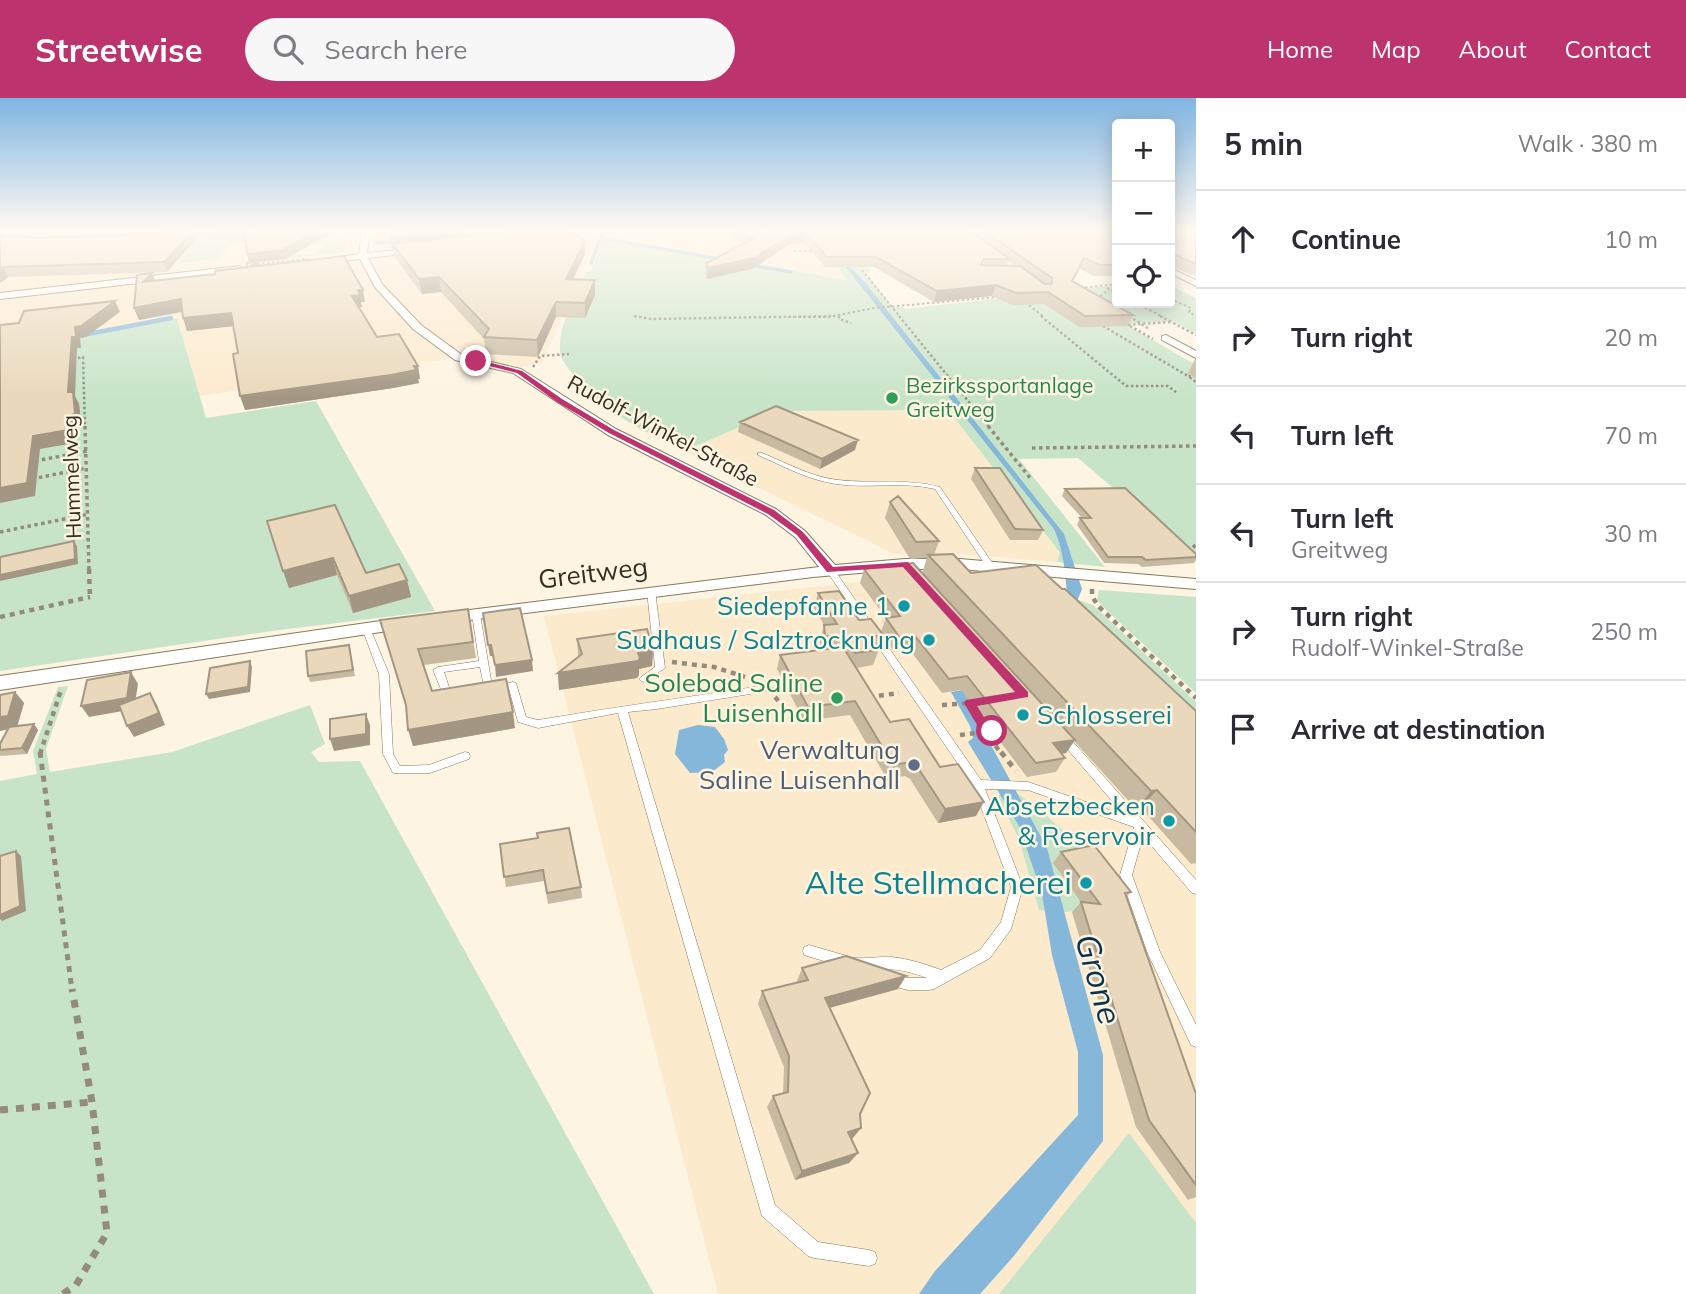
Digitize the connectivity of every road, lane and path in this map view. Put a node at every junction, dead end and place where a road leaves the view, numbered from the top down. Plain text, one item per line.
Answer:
1 (83, 287) edge
2 (379, 287) edge
3 (874, 287) edge
4 (1089, 287) edge
5 (1106, 287) edge
6 (1080, 288) edge
7 (1109, 289) junction
8 (1112, 290) edge
9 (1016, 295) edge
10 (0, 296) edge
11 (1003, 296) edge
12 (1177, 302) edge
13 (1110, 304) edge
14 (889, 308) junction
15 (1145, 308) edge
16 (1191, 308) junction
17 (1196, 308) edge
18 (1124, 313) edge
19 (1192, 313) junction
20 (1187, 314) dead end
21 (634, 316) dead end
22 (839, 316) junction
23 (1196, 316) edge
24 (1171, 322) junction
25 (851, 323) dead end
26 (1143, 323) junction
27 (1149, 329) dead end
28 (1190, 336) edge
29 (569, 354) dead end
30 (1196, 355) edge
31 (540, 356) edge
32 (459, 358) junction
33 (71, 359) edge
34 (481, 373) dead end
35 (1188, 376) junction
36 (1196, 376) edge
37 (1196, 382) edge
38 (1176, 392) dead end
39 (86, 399) junction
40 (71, 402) edge
41 (1196, 446) edge
42 (1032, 448) dead end
43 (88, 451) junction
44 (760, 454) dead end
45 (34, 461) edge
46 (86, 468) junction
47 (1031, 479) dead end
48 (24, 480) edge
49 (89, 514) junction
50 (0, 532) edge
51 (905, 564) junction
52 (991, 567) junction
53 (830, 570) junction
54 (919, 576) edge
55 (1090, 577) junction
56 (1196, 584) edge
57 (651, 592) junction
58 (475, 614) junction
59 (0, 617) edge
60 (366, 628) junction
61 (660, 661) junction
62 (483, 663) junction
63 (67, 673) junction
64 (644, 679) dead end
65 (0, 683) edge
66 (768, 688) junction
67 (913, 691) junction
68 (474, 692) junction
69 (861, 698) edge
70 (1196, 698) edge
71 (983, 701) edge
72 (969, 703) junction
73 (955, 704) dead end
74 (784, 706) dead end
75 (622, 709) junction
76 (988, 731) junction
77 (1057, 731) edge
78 (969, 734) dead end
79 (465, 756) dead end
80 (978, 784) junction
81 (1028, 786) junction
82 (1140, 825) junction
83 (1196, 889) edge
84 (809, 951) dead end
85 (1196, 1040) edge
86 (92, 1102) junction
87 (0, 1110) edge
88 (869, 1258) dead end
89 (63, 1294) edge

1 - 10 street
2 - 32 street, Rudolf-Winkel-Straße
3 - 14 path
4 - 6 path
5 - 7 path
7 - 8 path
7 - 13 path
9 - 38 path
11 - 14 path
12 - 16 path
14 - 22 path
14 - 47 path
15 - 24 path
16 - 17 path
16 - 19 path
18 - 26 path
19 - 20 path
19 - 23 path
21 - 22 path
22 - 25 path
24 - 26 path
24 - 28 path
26 - 27 path
26 - 35 path
28 - 30 street
29 - 31 path
32 - 34 lane, Rudolf-Winkel-Straße
32 - 53 street, Rudolf-Winkel-Straße
33 - 39 path, Hummelweg
35 - 36 path
35 - 37 path
39 - 40 path
39 - 43 path, Hummelweg
41 - 42 path
43 - 45 path
43 - 46 path, Hummelweg
44 - 52 lane
46 - 48 path
46 - 49 path, Hummelweg
49 - 50 path
49 - 59 path, Hummelweg
51 - 52 street, Greitweg
51 - 53 street, Greitweg
51 - 54 lane
52 - 55 street, Greitweg
53 - 57 street, Greitweg
53 - 67 lane
55 - 56 street, Greitweg
55 - 70 path
57 - 58 street, Greitweg
57 - 61 lane
58 - 60 street, Greitweg
58 - 62 lane
60 - 63 street, Greitweg
60 - 79 lane
61 - 64 lane
61 - 66 path
62 - 68 lane
62 - 68 lane
63 - 65 street, Greitweg
63 - 86 path
66 - 74 path
66 - 75 lane
67 - 69 path
67 - 80 lane
68 - 75 lane
71 - 72 path
72 - 73 path
72 - 76 path
75 - 88 lane
76 - 78 path
76 - 81 path
77 - 82 lane
80 - 81 lane
80 - 84 lane
81 - 82 lane
82 - 83 lane
82 - 85 lane
86 - 87 path
86 - 89 path

